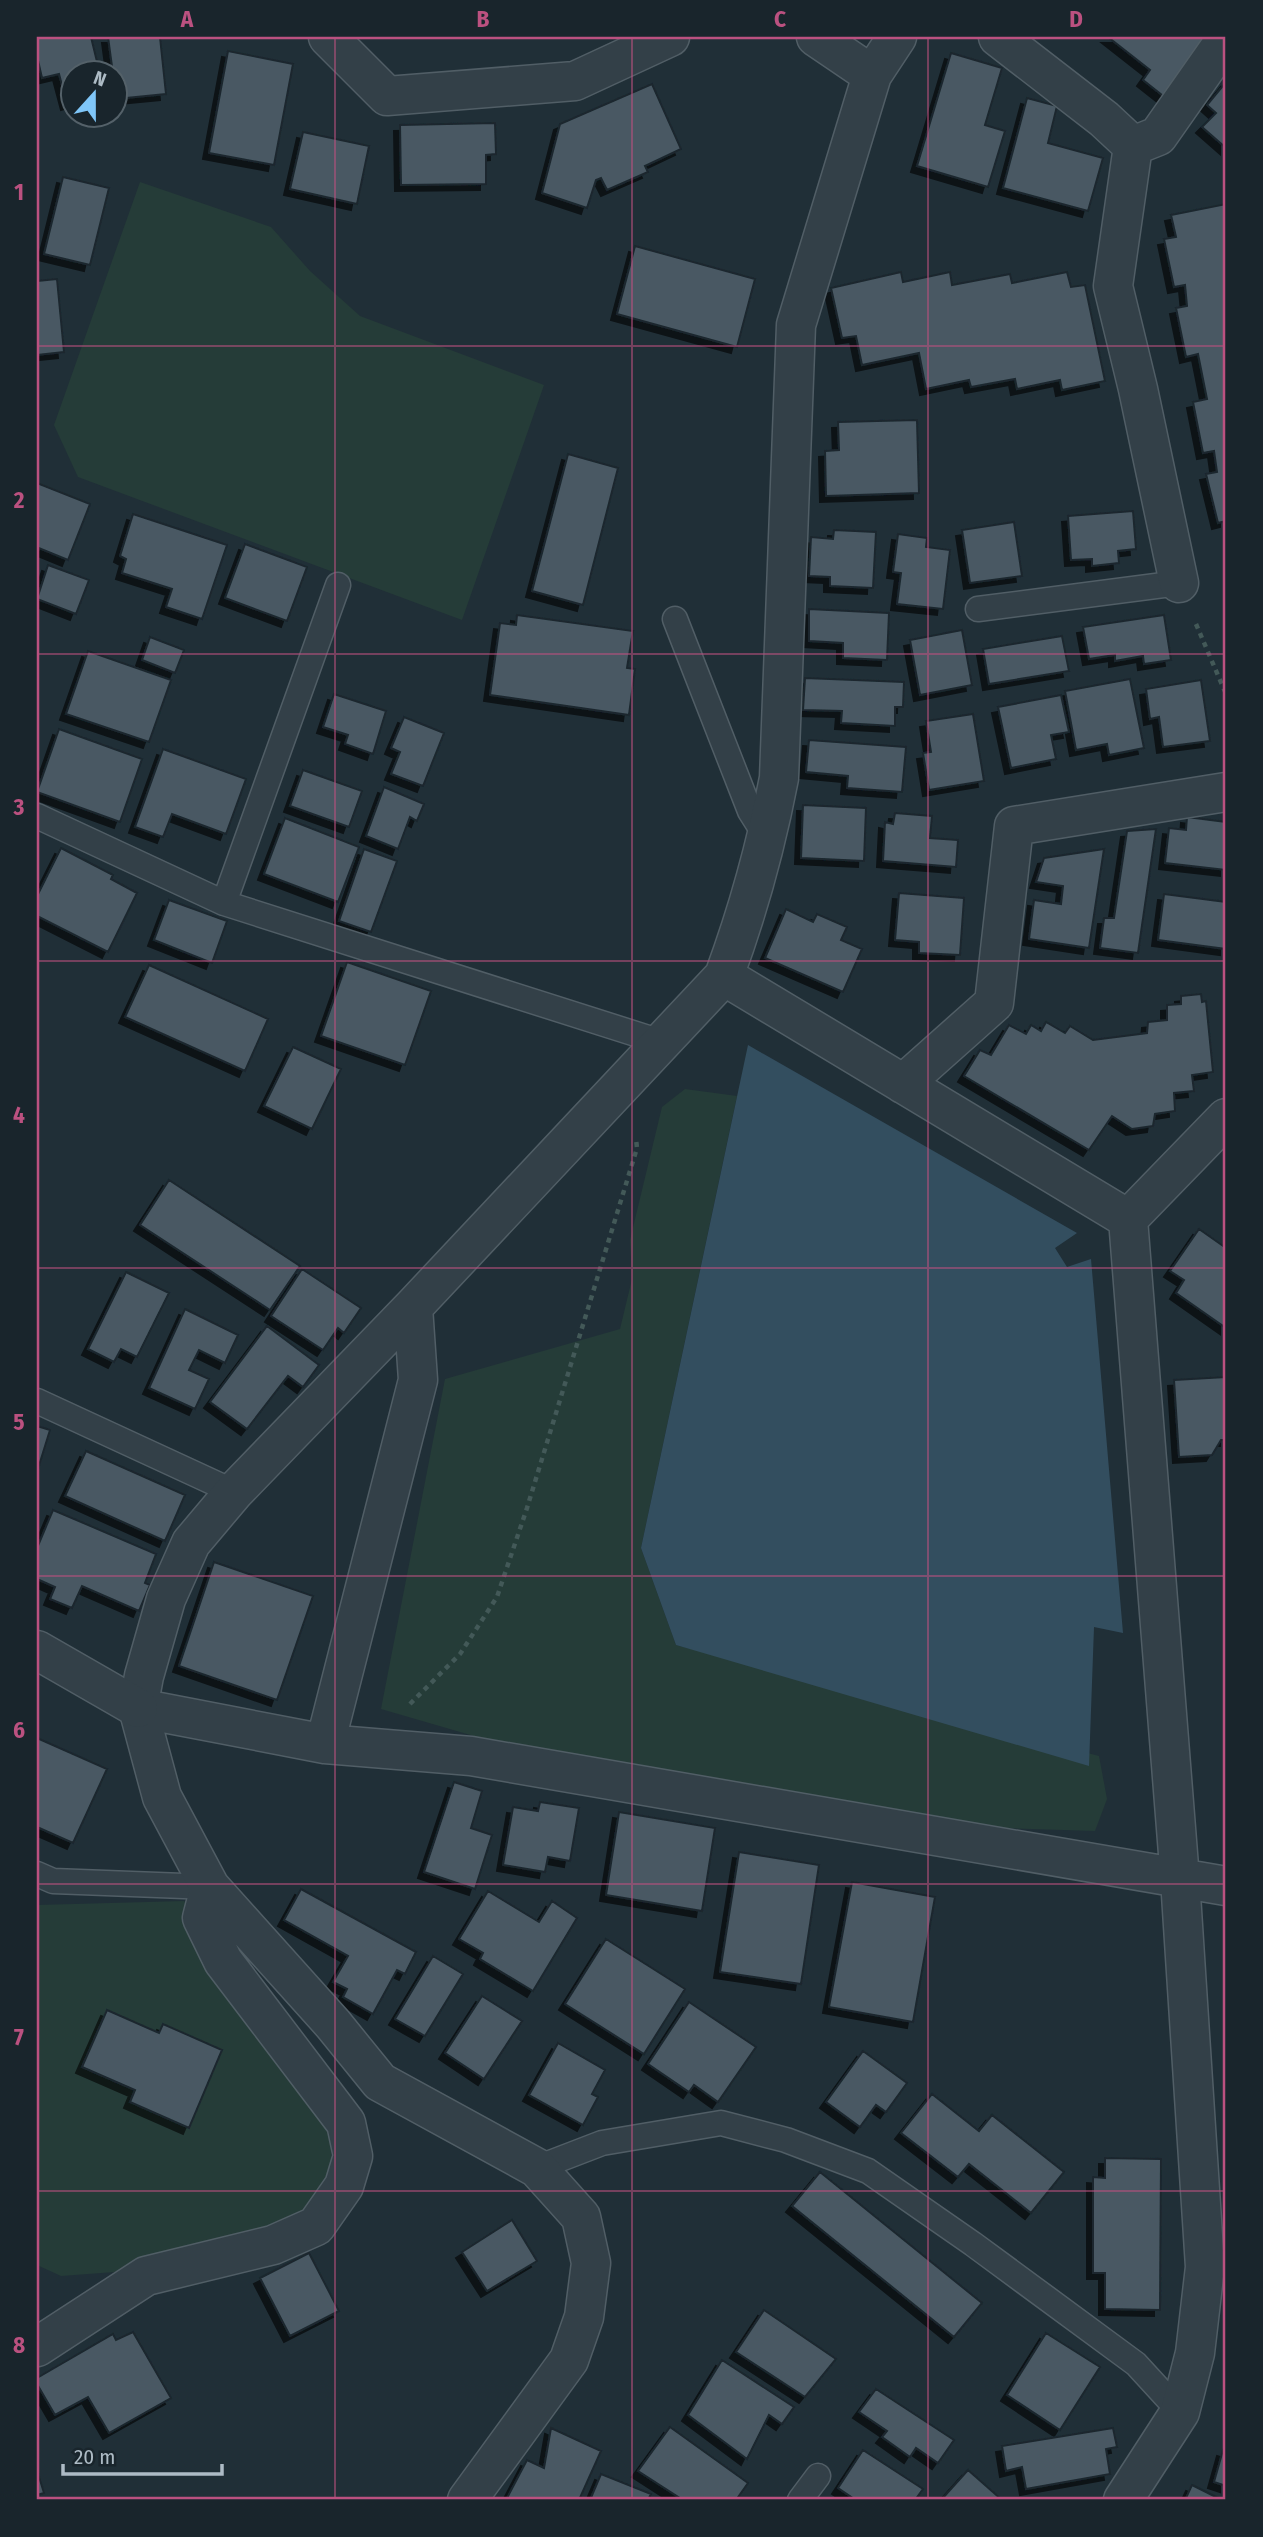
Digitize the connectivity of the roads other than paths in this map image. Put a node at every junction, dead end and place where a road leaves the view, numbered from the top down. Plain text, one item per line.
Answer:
1 (328, 37) edge
2 (670, 37) edge
3 (816, 37) edge
4 (897, 37) edge
5 (998, 37) edge
6 (1226, 40) edge
7 (872, 75) junction
8 (1133, 146) junction
9 (1179, 583) joint
10 (338, 585) dead end
11 (978, 609) dead end
12 (675, 619) dead end
13 (1226, 792) edge
14 (37, 816) edge
15 (767, 838) junction
16 (224, 903) junction
17 (724, 976) junction
18 (661, 1042) junction
19 (903, 1084) junction
20 (1226, 1118) edge
21 (1128, 1219) junction
22 (413, 1307) junction
23 (37, 1401) edge
24 (234, 1492) junction
25 (37, 1650) edge
26 (138, 1709) junction
27 (341, 1746) junction
28 (37, 1874) edge
29 (1180, 1879) junction
30 (1226, 1886) edge
31 (210, 1887) junction
32 (537, 2168) junction
33 (37, 2347) edge
34 (1180, 2412) junction
35 (818, 2476) dead end
36 (467, 2500) edge
37 (800, 2500) edge
38 (1123, 2500) edge

1 - 2 street
3 - 7 street
4 - 7 street
5 - 8 street
6 - 8 street
7 - 15 street
8 - 9 street
9 - 11 lane
10 - 16 lane
12 - 15 lane
13 - 19 street
14 - 16 lane
15 - 17 street
16 - 18 lane
17 - 18 street
17 - 19 street
18 - 22 street
19 - 21 street
20 - 21 street
21 - 29 street
22 - 24 street
22 - 27 street
23 - 24 lane
24 - 26 street
25 - 26 street
26 - 27 street
26 - 31 street
27 - 29 street
28 - 31 lane
29 - 30 street
29 - 34 street
31 - 32 street
31 - 33 street
32 - 34 lane
32 - 36 street
34 - 38 street
35 - 37 lane

